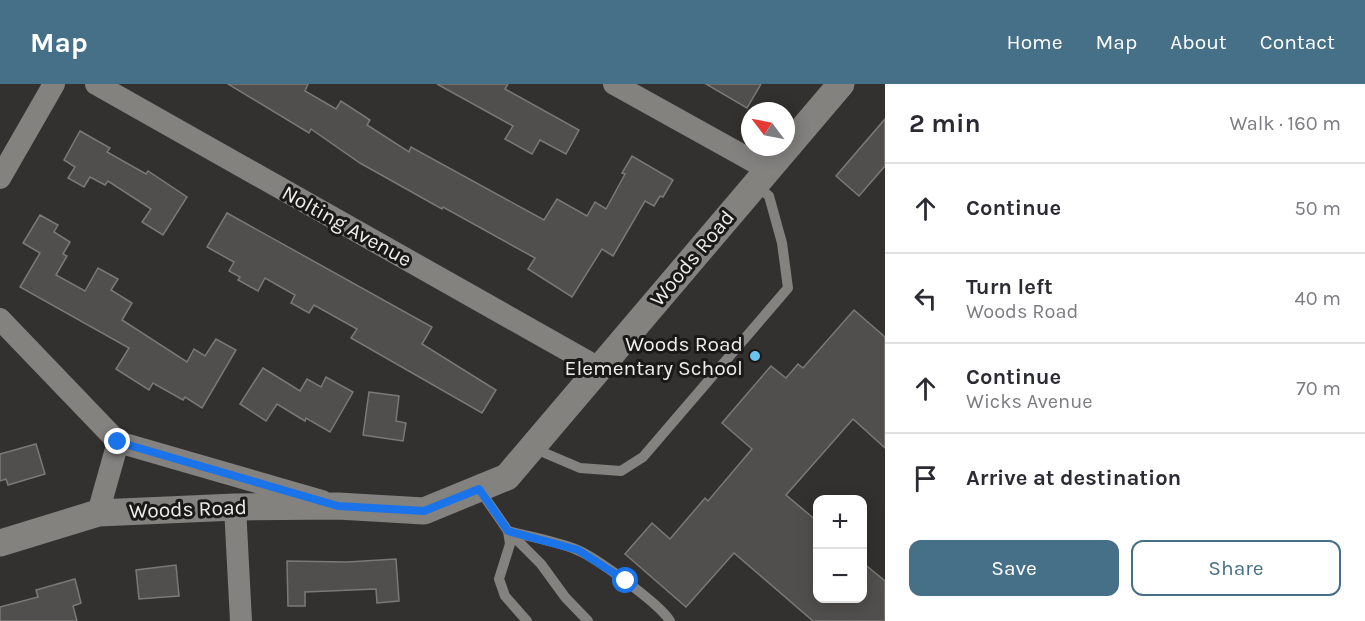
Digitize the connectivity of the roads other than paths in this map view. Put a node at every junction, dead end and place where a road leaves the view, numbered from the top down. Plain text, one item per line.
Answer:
1 (54, 84) edge
2 (96, 84) edge
3 (614, 84) edge
4 (841, 84) edge
5 (761, 177) junction
6 (0, 178) edge
7 (0, 319) edge
8 (599, 369) junction
9 (118, 442) junction
10 (532, 447) junction
11 (479, 489) junction
12 (338, 506) junction
13 (235, 507) junction
14 (98, 513) junction
15 (508, 531) junction
16 (0, 543) edge
17 (241, 621) edge
18 (527, 621) edge
19 (588, 621) edge
20 (670, 621) edge

1 - 6 street
2 - 8 street, Nolting Avenue
3 - 5 street
4 - 5 street, Woods Road
5 - 8 street, Woods Road
5 - 10 lane
7 - 9 street
8 - 10 street, Woods Road
9 - 12 street
9 - 14 street
10 - 11 street, Woods Road
11 - 12 street, Woods Road
11 - 15 lane
12 - 13 street, Woods Road
13 - 14 street, Woods Road
13 - 17 street
14 - 16 street, Woods Road
15 - 18 lane
15 - 19 lane
15 - 20 lane

